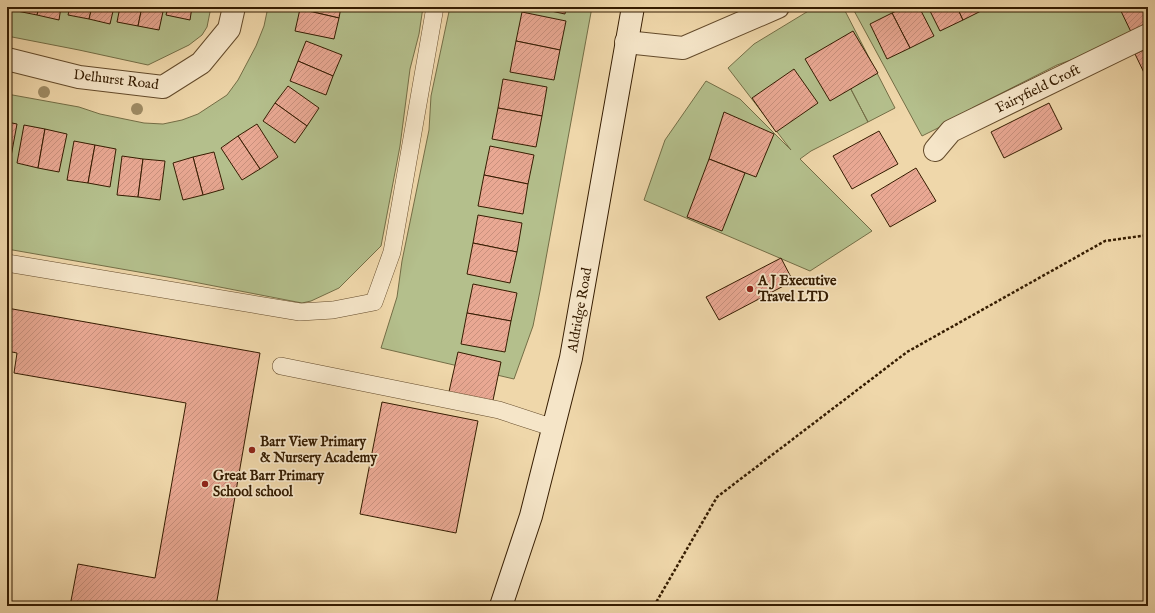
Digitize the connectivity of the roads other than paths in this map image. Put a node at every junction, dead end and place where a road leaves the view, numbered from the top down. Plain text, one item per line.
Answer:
1 (234, 7) edge
2 (435, 7) edge
3 (633, 7) edge
4 (778, 7) edge
5 (1148, 35) edge
6 (626, 42) junction
7 (7, 59) edge
8 (935, 150) dead end
9 (7, 263) edge
10 (281, 366) dead end
11 (554, 428) junction
12 (501, 606) edge

1 - 7 street, Delhurst Road
2 - 9 lane
3 - 6 street, Aldridge Road
4 - 6 street
5 - 8 street, Fairyfield Croft
6 - 11 street, Aldridge Road
10 - 11 lane
11 - 12 street, Aldridge Road

